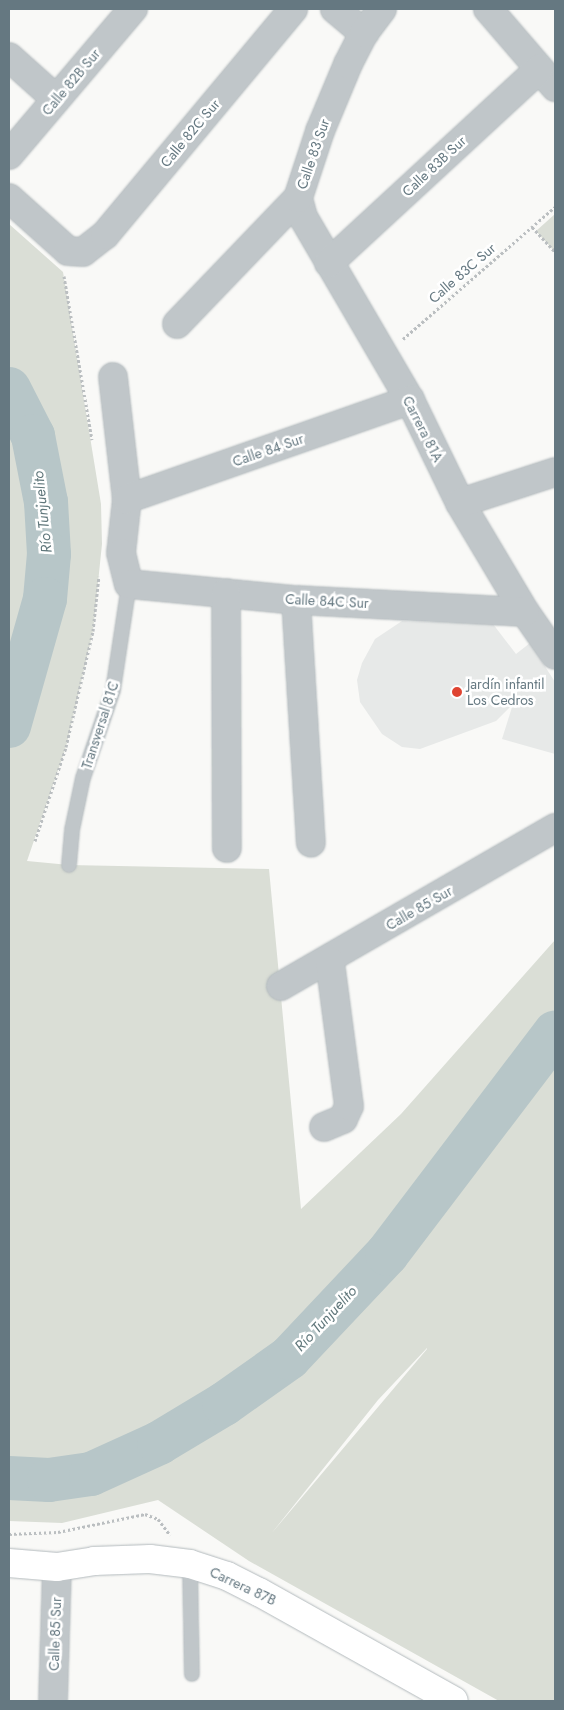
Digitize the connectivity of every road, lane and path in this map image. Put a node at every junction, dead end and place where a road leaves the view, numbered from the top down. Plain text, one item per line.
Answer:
1 (293, 9) edge
2 (335, 9) edge
3 (382, 9) edge
4 (488, 9) edge
5 (131, 10) edge
6 (364, 33) junction
7 (9, 57) edge
8 (547, 78) edge
9 (56, 99) junction
10 (9, 155) edge
11 (9, 198) edge
12 (298, 198) junction
13 (555, 207) edge
14 (532, 227) junction
15 (55, 236) junction
16 (555, 252) edge
17 (329, 263) junction
18 (176, 324) dead end
19 (384, 356) junction
20 (113, 377) dead end
21 (410, 400) junction
22 (92, 444) dead end
23 (555, 472) edge
24 (127, 499) junction
25 (460, 503) junction
26 (99, 573) dead end
27 (129, 584) junction
28 (226, 593) junction
29 (296, 600) junction
30 (525, 612) junction
31 (555, 655) edge
32 (555, 828) edge
33 (34, 842) dead end
34 (311, 843) dead end
35 (227, 848) dead end
36 (69, 865) dead end
37 (330, 960) junction
38 (281, 986) dead end
39 (324, 1127) dead end
40 (9, 1534) edge
41 (9, 1564) edge
42 (190, 1564) junction
43 (57, 1567) junction
44 (192, 1674) dead end
45 (441, 1698) edge
46 (53, 1701) edge

1 - 15 street, Calle 82C Sur
2 - 6 street
3 - 6 street, Calle 83 Sur
4 - 8 street
5 - 9 street, Calle 82B Sur
6 - 12 street, Calle 83 Sur
7 - 9 street
8 - 17 street, Calle 83B Sur
9 - 10 street, Calle 82B Sur
11 - 15 street
12 - 17 street, Carrera 81A
12 - 18 street, Calle 83 Sur
13 - 14 path, Calle 83C Sur
14 - 16 path
14 - 19 path, Calle 83C Sur
15 - 22 path
17 - 19 street, Carrera 81A
19 - 21 street, Carrera 81A
20 - 24 street
21 - 24 street, Calle 84 Sur
21 - 25 street, Carrera 81A
23 - 25 street
24 - 27 street
25 - 30 street, Carrera 81A
26 - 33 path
27 - 28 street, Calle 84C Sur
27 - 36 lane, Transversal 81C
28 - 29 street, Calle 84C Sur
28 - 35 street
29 - 30 street, Calle 84C Sur
29 - 34 street
30 - 31 street, Carrera 81A
32 - 37 street, Calle 85 Sur
37 - 38 street, Calle 85 Sur
37 - 39 street
40 - 42 path
41 - 43 street, Carrera 87B
42 - 43 street, Carrera 87B
42 - 44 lane
42 - 45 street, Carrera 87B
43 - 46 street, Calle 85 Sur

